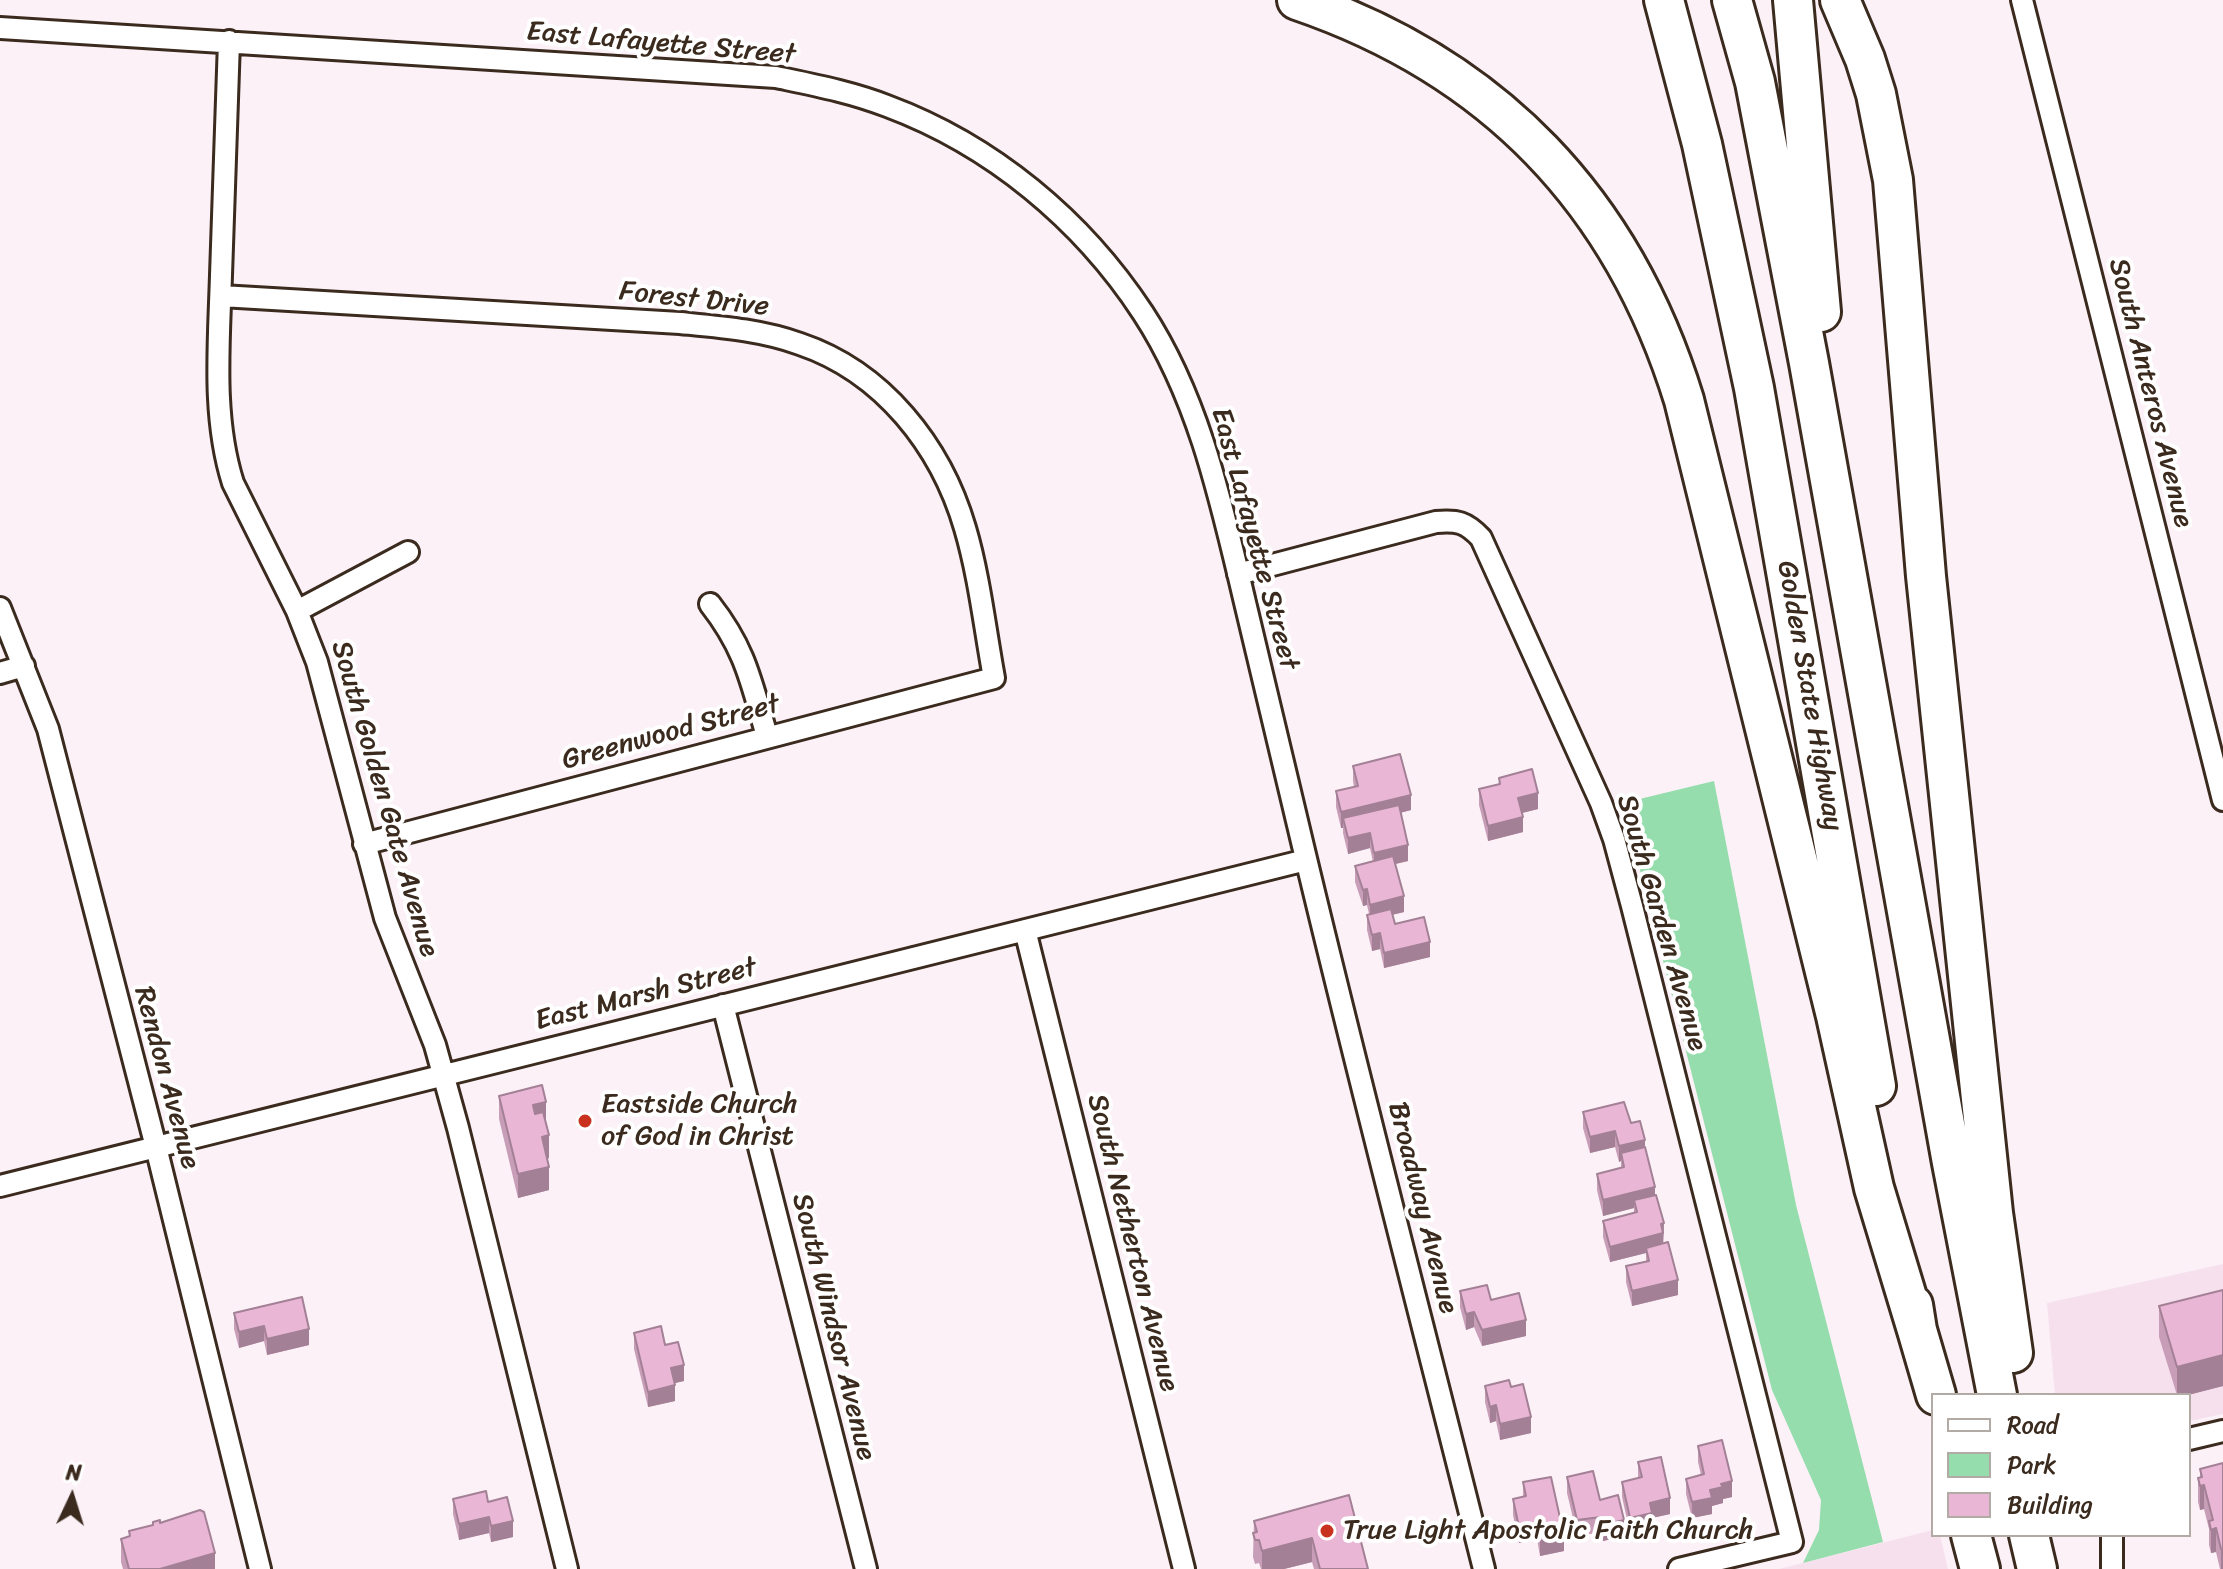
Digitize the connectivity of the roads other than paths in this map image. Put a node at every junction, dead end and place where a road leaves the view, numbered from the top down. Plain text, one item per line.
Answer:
1 (1297, 0) edge
2 (1664, 0) edge
3 (1732, 0) edge
4 (1793, 0) edge
5 (1840, 0) edge
6 (2022, 0) edge
7 (0, 28) edge
8 (229, 41) junction
9 (221, 296) junction
10 (1809, 363) junction
11 (408, 552) dead end
12 (1238, 574) junction
13 (710, 604) dead end
14 (0, 608) edge
15 (297, 611) junction
16 (24, 666) junction
17 (0, 673) edge
18 (994, 678) joint
19 (767, 736) junction
20 (2223, 800) edge
21 (364, 844) junction
22 (1306, 860) junction
23 (1025, 930) junction
24 (723, 1005) junction
25 (443, 1075) junction
26 (156, 1147) junction
27 (0, 1186) edge
28 (1917, 1330) junction
29 (1935, 1393) edge
30 (1997, 1393) edge
31 (2020, 1393) edge
32 (2223, 1431) edge
33 (2191, 1439) edge
34 (1972, 1537) edge
35 (2029, 1537) edge
36 (2043, 1537) edge
37 (2112, 1537) edge
38 (260, 1569) edge
39 (567, 1569) edge
40 (866, 1569) edge
41 (1184, 1569) edge
42 (1484, 1569) edge
43 (1679, 1569) edge
44 (1980, 1569) edge
45 (2037, 1569) edge
46 (2048, 1569) edge
47 (2112, 1569) edge

1 - 28 highway
2 - 28 highway, Golden State Highway
3 - 10 highway, Golden State Highway
4 - 10 highway
5 - 31 highway
6 - 20 street, South Anteros Avenue
7 - 8 street, East Lafayette Street
8 - 9 street, South Golden Gate Avenue
8 - 12 street, East Lafayette Street
9 - 15 street, South Golden Gate Avenue
9 - 18 street, Forest Drive
10 - 30 highway, Golden State Highway
11 - 15 street
12 - 22 street, East Lafayette Street
12 - 43 street, South Garden Avenue
13 - 19 street
14 - 16 street, Rendon Avenue
15 - 21 street, South Golden Gate Avenue
16 - 17 street
16 - 26 street, Rendon Avenue
18 - 19 street, Greenwood Street
19 - 21 street, Greenwood Street
21 - 25 street, South Golden Gate Avenue
22 - 23 street, East Marsh Street
22 - 42 street, Broadway Avenue
23 - 24 street, East Marsh Street
23 - 41 street, South Netherton Avenue
24 - 25 street, East Marsh Street
24 - 40 street, South Windsor Avenue
25 - 26 street, East Marsh Street
25 - 39 street, South Golden Gate Avenue
26 - 27 street, East Marsh Street
26 - 38 street, Rendon Avenue
28 - 29 highway, Golden State Highway
32 - 33 street
34 - 44 highway
35 - 45 highway
36 - 46 highway
37 - 47 street

